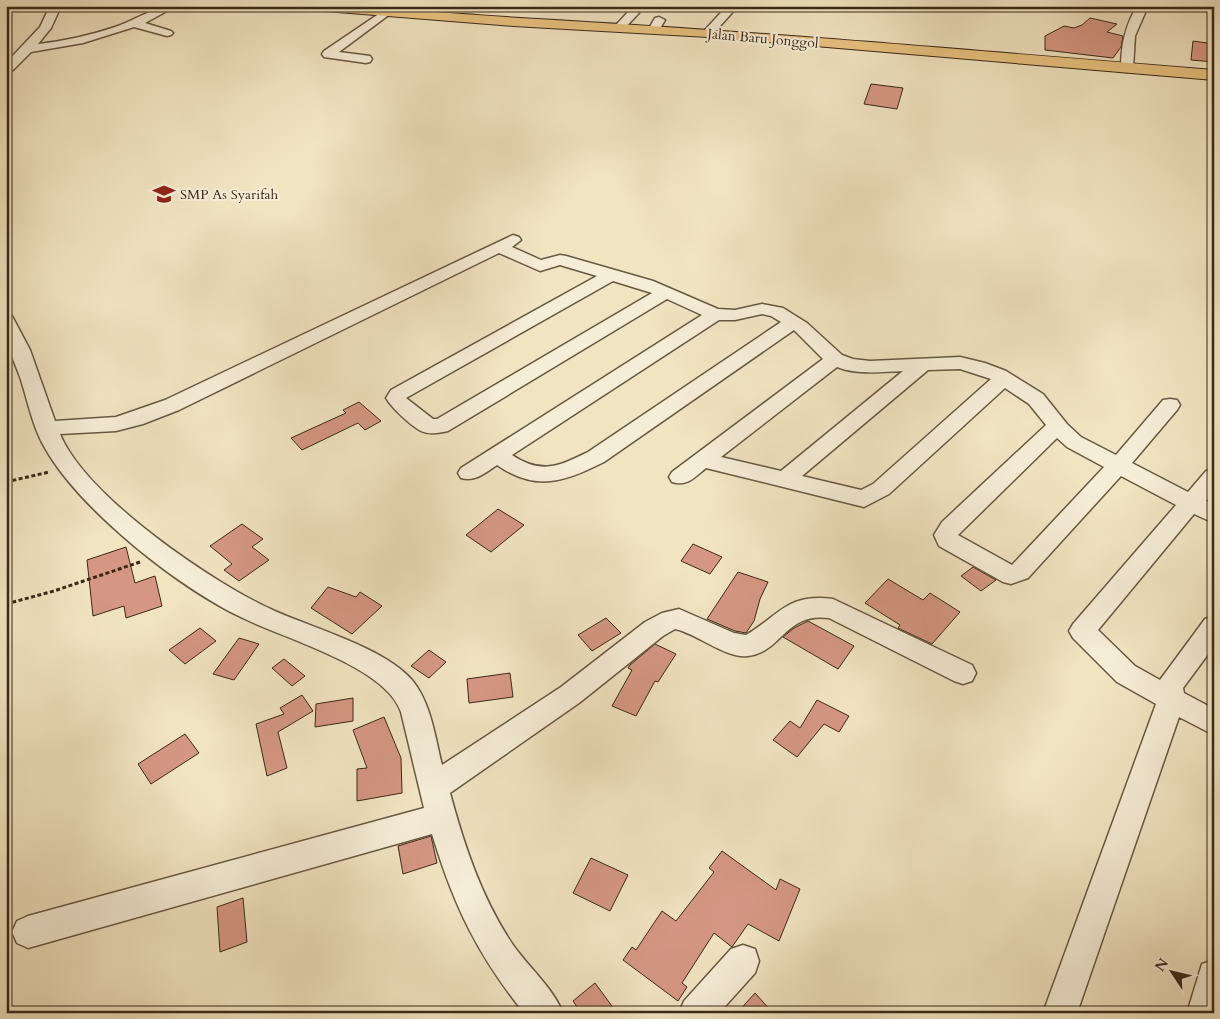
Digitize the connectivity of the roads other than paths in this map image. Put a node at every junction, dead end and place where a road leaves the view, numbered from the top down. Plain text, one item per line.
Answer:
1 (56, 6) edge
2 (171, 6) edge
3 (312, 6) edge
4 (440, 6) edge
5 (733, 6) edge
6 (1142, 6) edge
7 (386, 12) junction
8 (633, 13) dead end
9 (427, 16) junction
10 (132, 23) junction
11 (618, 28) junction
12 (167, 33) dead end
13 (708, 33) junction
14 (28, 49) junction
15 (366, 59) dead end
16 (1127, 68) junction
17 (6, 70) edge
18 (1213, 76) edge
19 (516, 238) dead end
20 (499, 247) junction
21 (611, 275) junction
22 (666, 292) junction
23 (716, 314) junction
24 (6, 320) edge
25 (794, 322) junction
26 (835, 359) junction
27 (923, 365) junction
28 (1004, 378) junction
29 (1170, 405) dead end
30 (1058, 426) junction
31 (47, 428) junction
32 (497, 455) junction
33 (702, 460) junction
34 (1118, 466) junction
35 (470, 473) dead end
36 (1214, 476) edge
37 (680, 477) dead end
38 (784, 480) junction
39 (1192, 503) junction
40 (1214, 515) edge
41 (1214, 626) edge
42 (963, 673) dead end
43 (1171, 701) junction
44 (1214, 723) edge
45 (434, 787) junction
46 (442, 817) junction
47 (28, 932) dead end
48 (743, 960) dead end
49 (1214, 976) edge
50 (546, 1013) edge
51 (696, 1013) edge
52 (1060, 1013) edge
53 (1204, 1013) edge

1 - 14 street
2 - 10 street
3 - 7 main road, Jalan Baru Jonggol
4 - 9 lane
5 - 13 street
6 - 16 street
7 - 9 main road, Jalan Baru Jonggol
7 - 15 street
8 - 11 street
9 - 11 main road, Jalan Baru Jonggol
10 - 12 street
10 - 14 street
11 - 13 main road, Jalan Baru Jonggol
13 - 16 main road, Jalan Baru Jonggol
14 - 17 street
16 - 18 main road, Jalan Baru Jonggol
19 - 20 street
20 - 21 street
20 - 31 street
21 - 22 street
21 - 22 street
22 - 23 street
23 - 25 street
23 - 32 street
24 - 31 street
25 - 26 street
25 - 32 street
26 - 27 street
26 - 33 street
27 - 28 street
27 - 38 street
28 - 30 street
28 - 38 street
29 - 34 street
30 - 34 street
30 - 34 street
31 - 45 street
32 - 35 street
33 - 37 street
33 - 38 street
34 - 39 street
36 - 39 street
39 - 40 street
39 - 43 street
41 - 43 street
42 - 45 street
43 - 44 street
43 - 52 street
45 - 46 street
46 - 47 street
46 - 50 street
48 - 51 street
49 - 53 street

